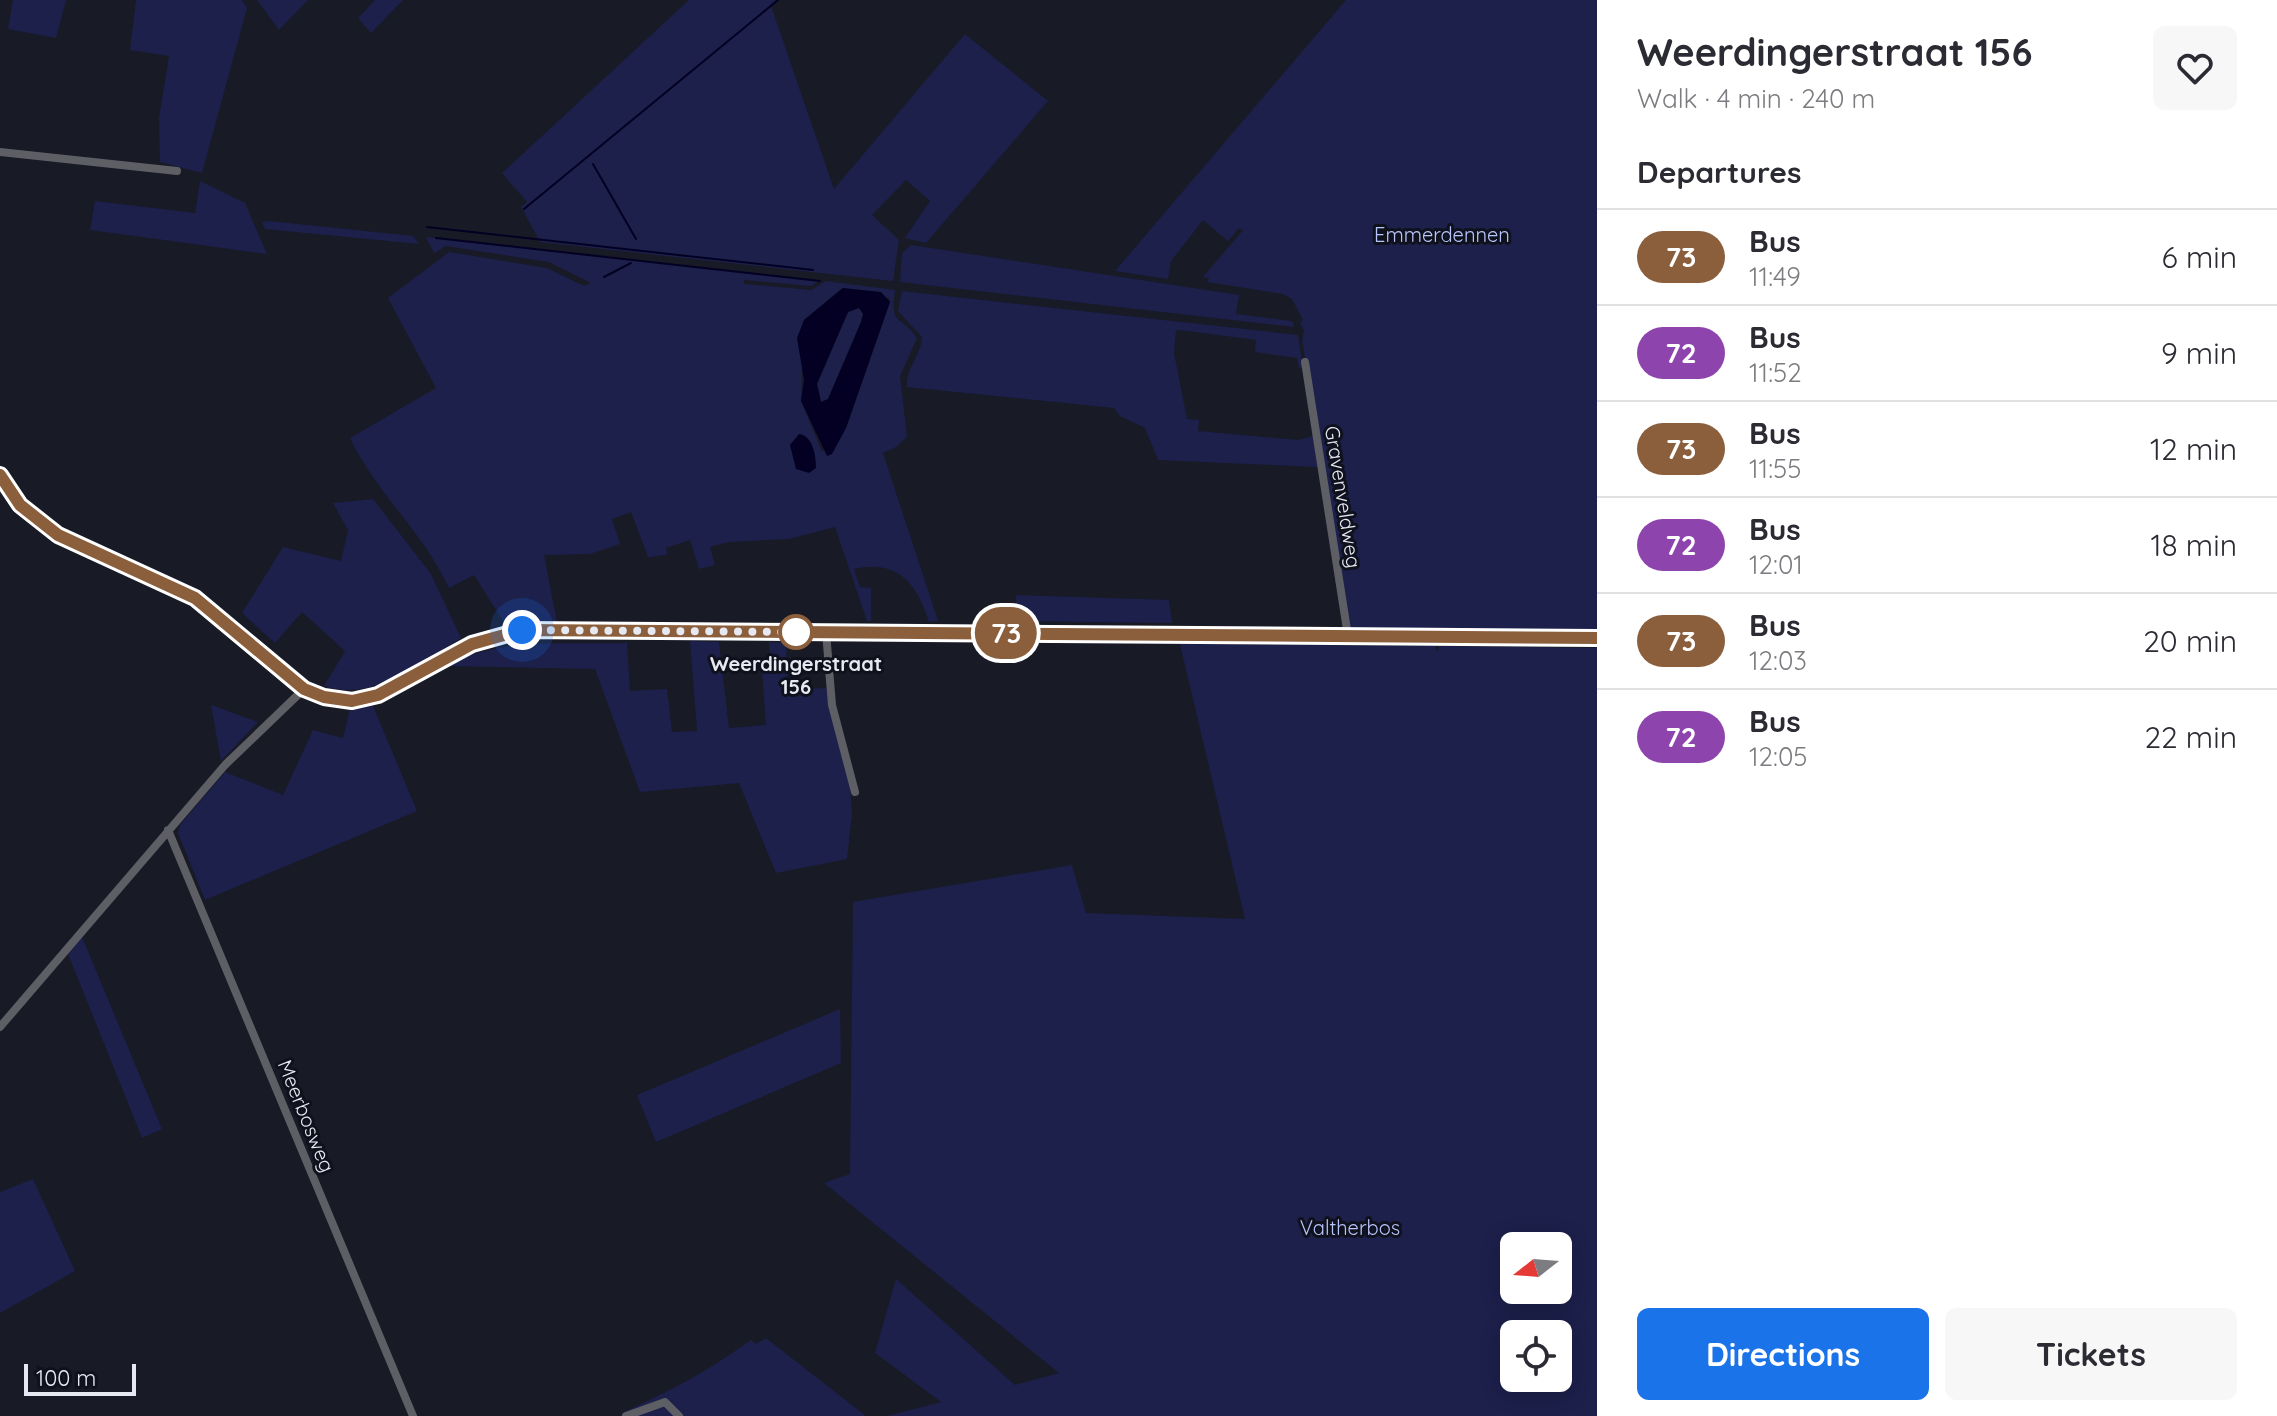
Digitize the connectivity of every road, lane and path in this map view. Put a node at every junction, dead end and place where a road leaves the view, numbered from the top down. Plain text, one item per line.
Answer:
1 (0, 152) edge
2 (177, 171) dead end
3 (1305, 362) dead end
4 (0, 475) edge
5 (826, 632) junction
6 (1348, 636) junction
7 (1597, 638) edge
8 (304, 689) junction
9 (855, 792) dead end
10 (168, 830) junction
11 (0, 1027) edge
12 (413, 1416) edge
13 (626, 1416) edge
14 (679, 1416) edge

1 - 2 street
3 - 6 street, Gravenveldweg
4 - 8 main road
5 - 6 main road
5 - 8 main road
5 - 9 street
6 - 7 main road
8 - 10 street
10 - 11 street
10 - 12 street, Meerbosweg
13 - 14 street

